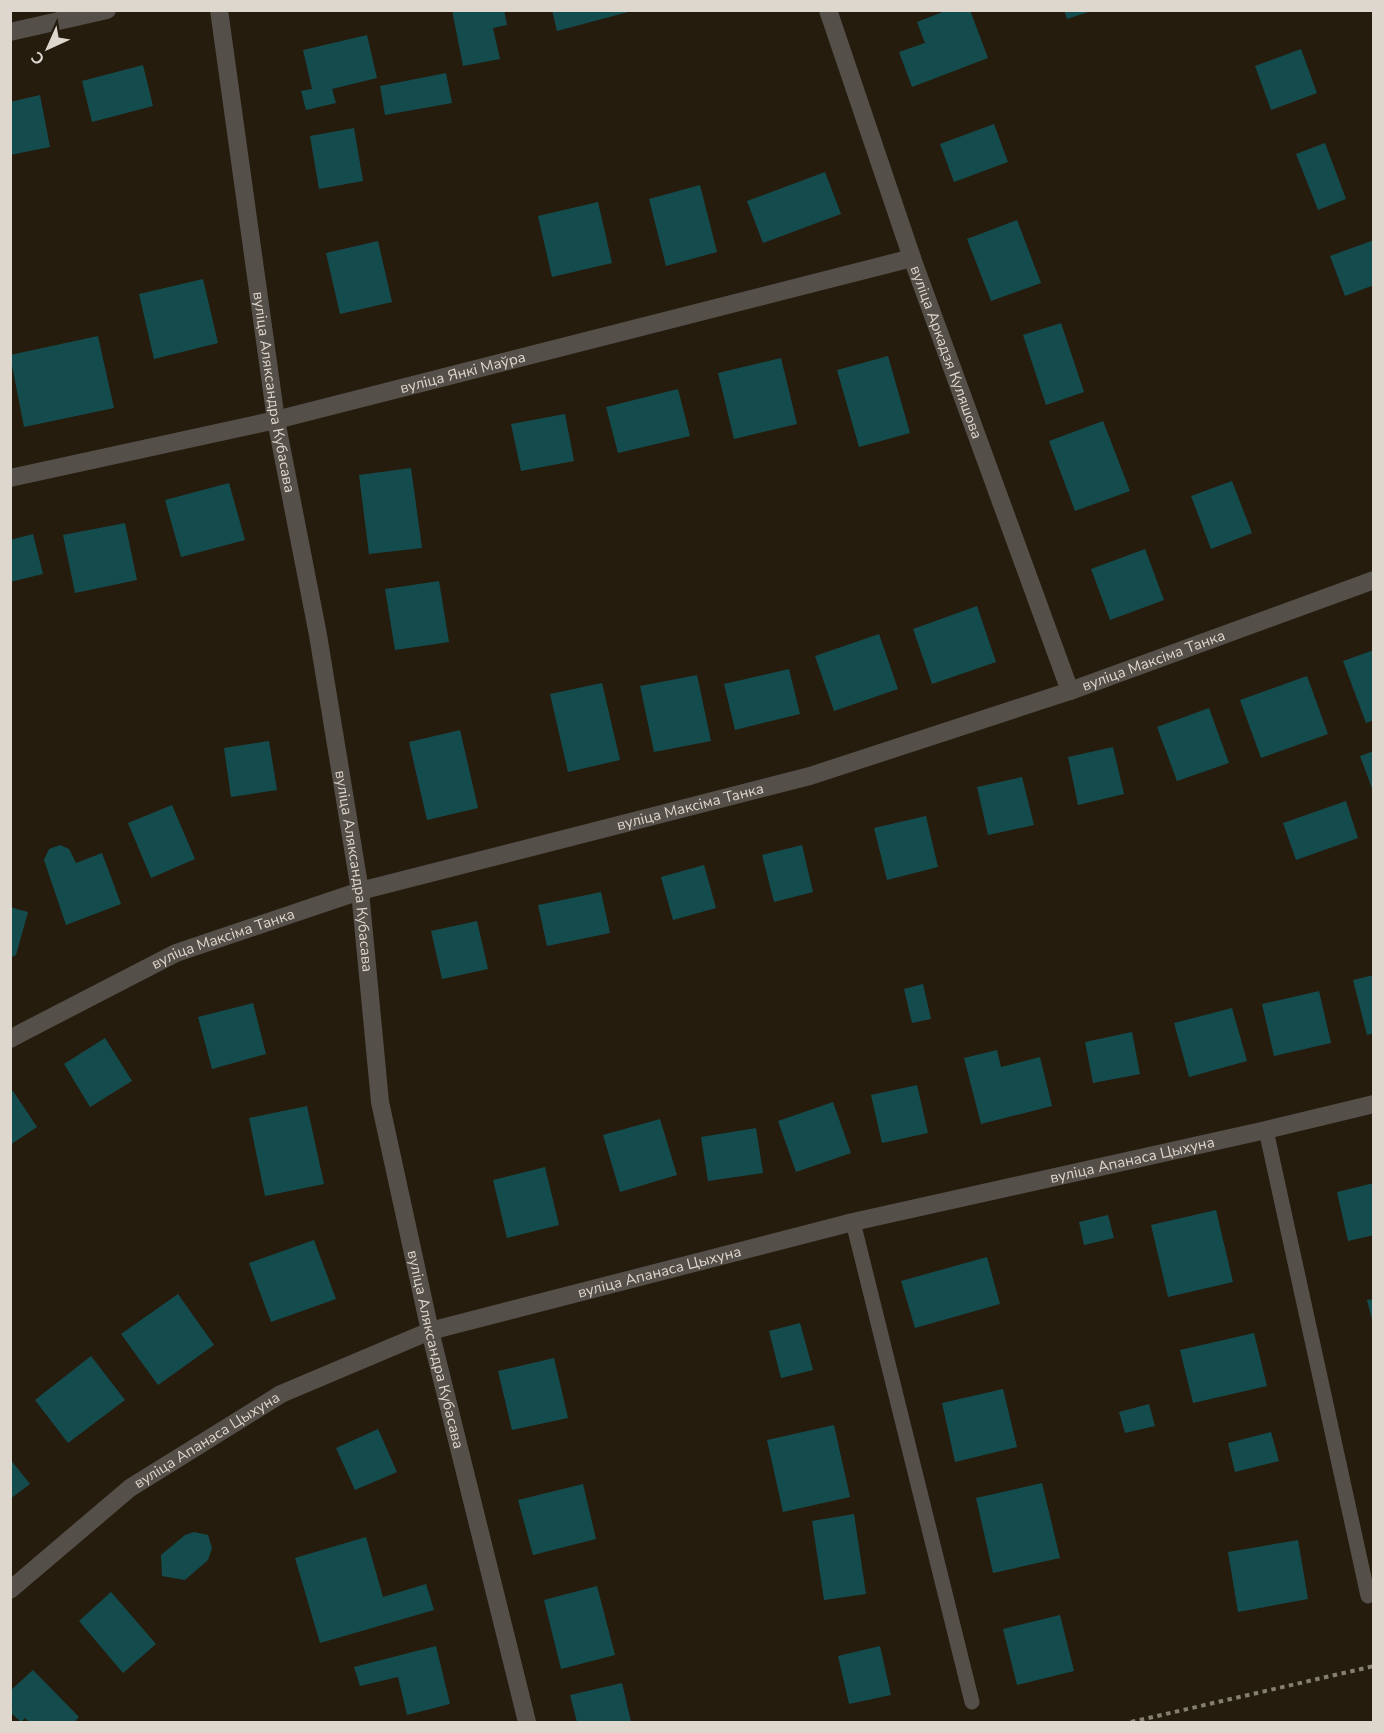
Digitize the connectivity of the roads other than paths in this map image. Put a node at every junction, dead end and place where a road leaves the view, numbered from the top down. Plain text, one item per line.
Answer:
1 (107, 10) edge
2 (219, 10) edge
3 (828, 10) edge
4 (10, 33) edge
5 (912, 258) junction
6 (276, 420) junction
7 (10, 478) edge
8 (1374, 580) edge
9 (1070, 691) junction
10 (360, 891) junction
11 (10, 1039) edge
12 (1374, 1104) edge
13 (1266, 1130) junction
14 (853, 1222) junction
15 (430, 1331) junction
16 (10, 1590) edge
17 (1368, 1596) dead end
18 (972, 1702) dead end
19 (527, 1722) edge

1 - 4 street
2 - 6 street, вуліца Аляксандра Кубасава
3 - 5 street, вуліца Аркадзя Куляшова
5 - 6 street, вуліца Янкі Маўра
5 - 9 street, вуліца Аркадзя Куляшова
6 - 7 street, вуліца Янкі Маўра
6 - 10 street, вуліца Аляксандра Кубасава
8 - 9 street, вуліца Максіма Танка
9 - 10 street, вуліца Максіма Танка
10 - 11 street, вуліца Максіма Танка
10 - 15 street, вуліца Аляксандра Кубасава
12 - 13 street, вуліца Апанаса Цыхуна
13 - 14 street, вуліца Апанаса Цыхуна
13 - 17 lane
14 - 15 street, вуліца Апанаса Цыхуна
14 - 18 lane
15 - 16 street, вуліца Апанаса Цыхуна
15 - 19 street, вуліца Аляксандра Кубасава

